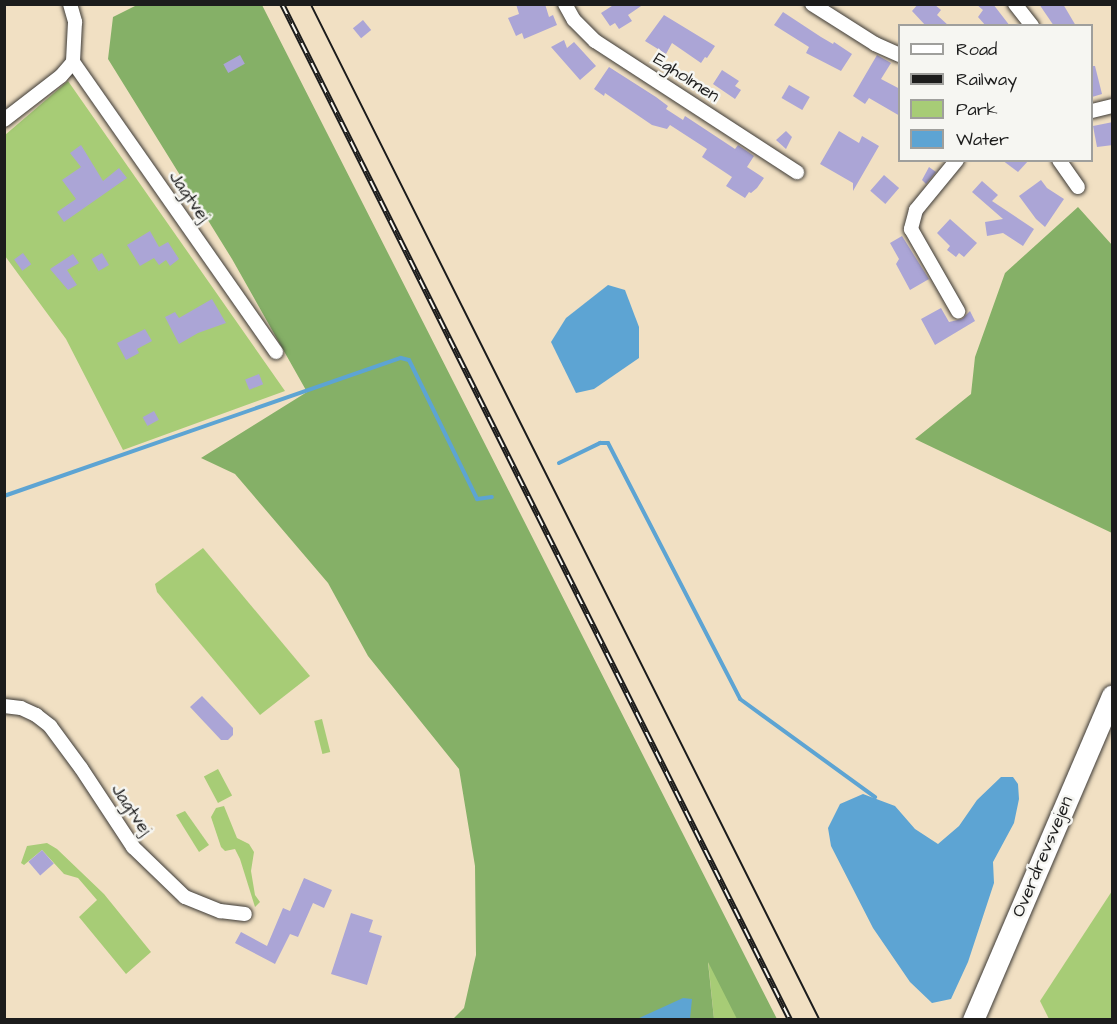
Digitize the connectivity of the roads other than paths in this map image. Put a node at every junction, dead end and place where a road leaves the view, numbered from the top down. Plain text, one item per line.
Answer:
1 (70, 4) edge
2 (565, 4) edge
3 (812, 4) edge
4 (1015, 4) edge
5 (1030, 24) edge
6 (898, 54) edge
7 (73, 62) junction
8 (1113, 106) edge
9 (1093, 111) edge
10 (4, 120) edge
11 (955, 162) edge
12 (1060, 162) edge
13 (797, 172) dead end
14 (1078, 187) dead end
15 (958, 311) dead end
16 (276, 352) dead end
17 (1113, 696) edge
18 (4, 706) edge
19 (245, 914) dead end
20 (974, 1020) edge

1 - 7 street
2 - 13 street, Egholmen
3 - 6 street
4 - 5 street
7 - 10 street
7 - 16 street, Jagtvej
8 - 9 street
11 - 15 street
12 - 14 street
17 - 20 main road, Overdrevsvejen
18 - 19 street, Jagtvej

